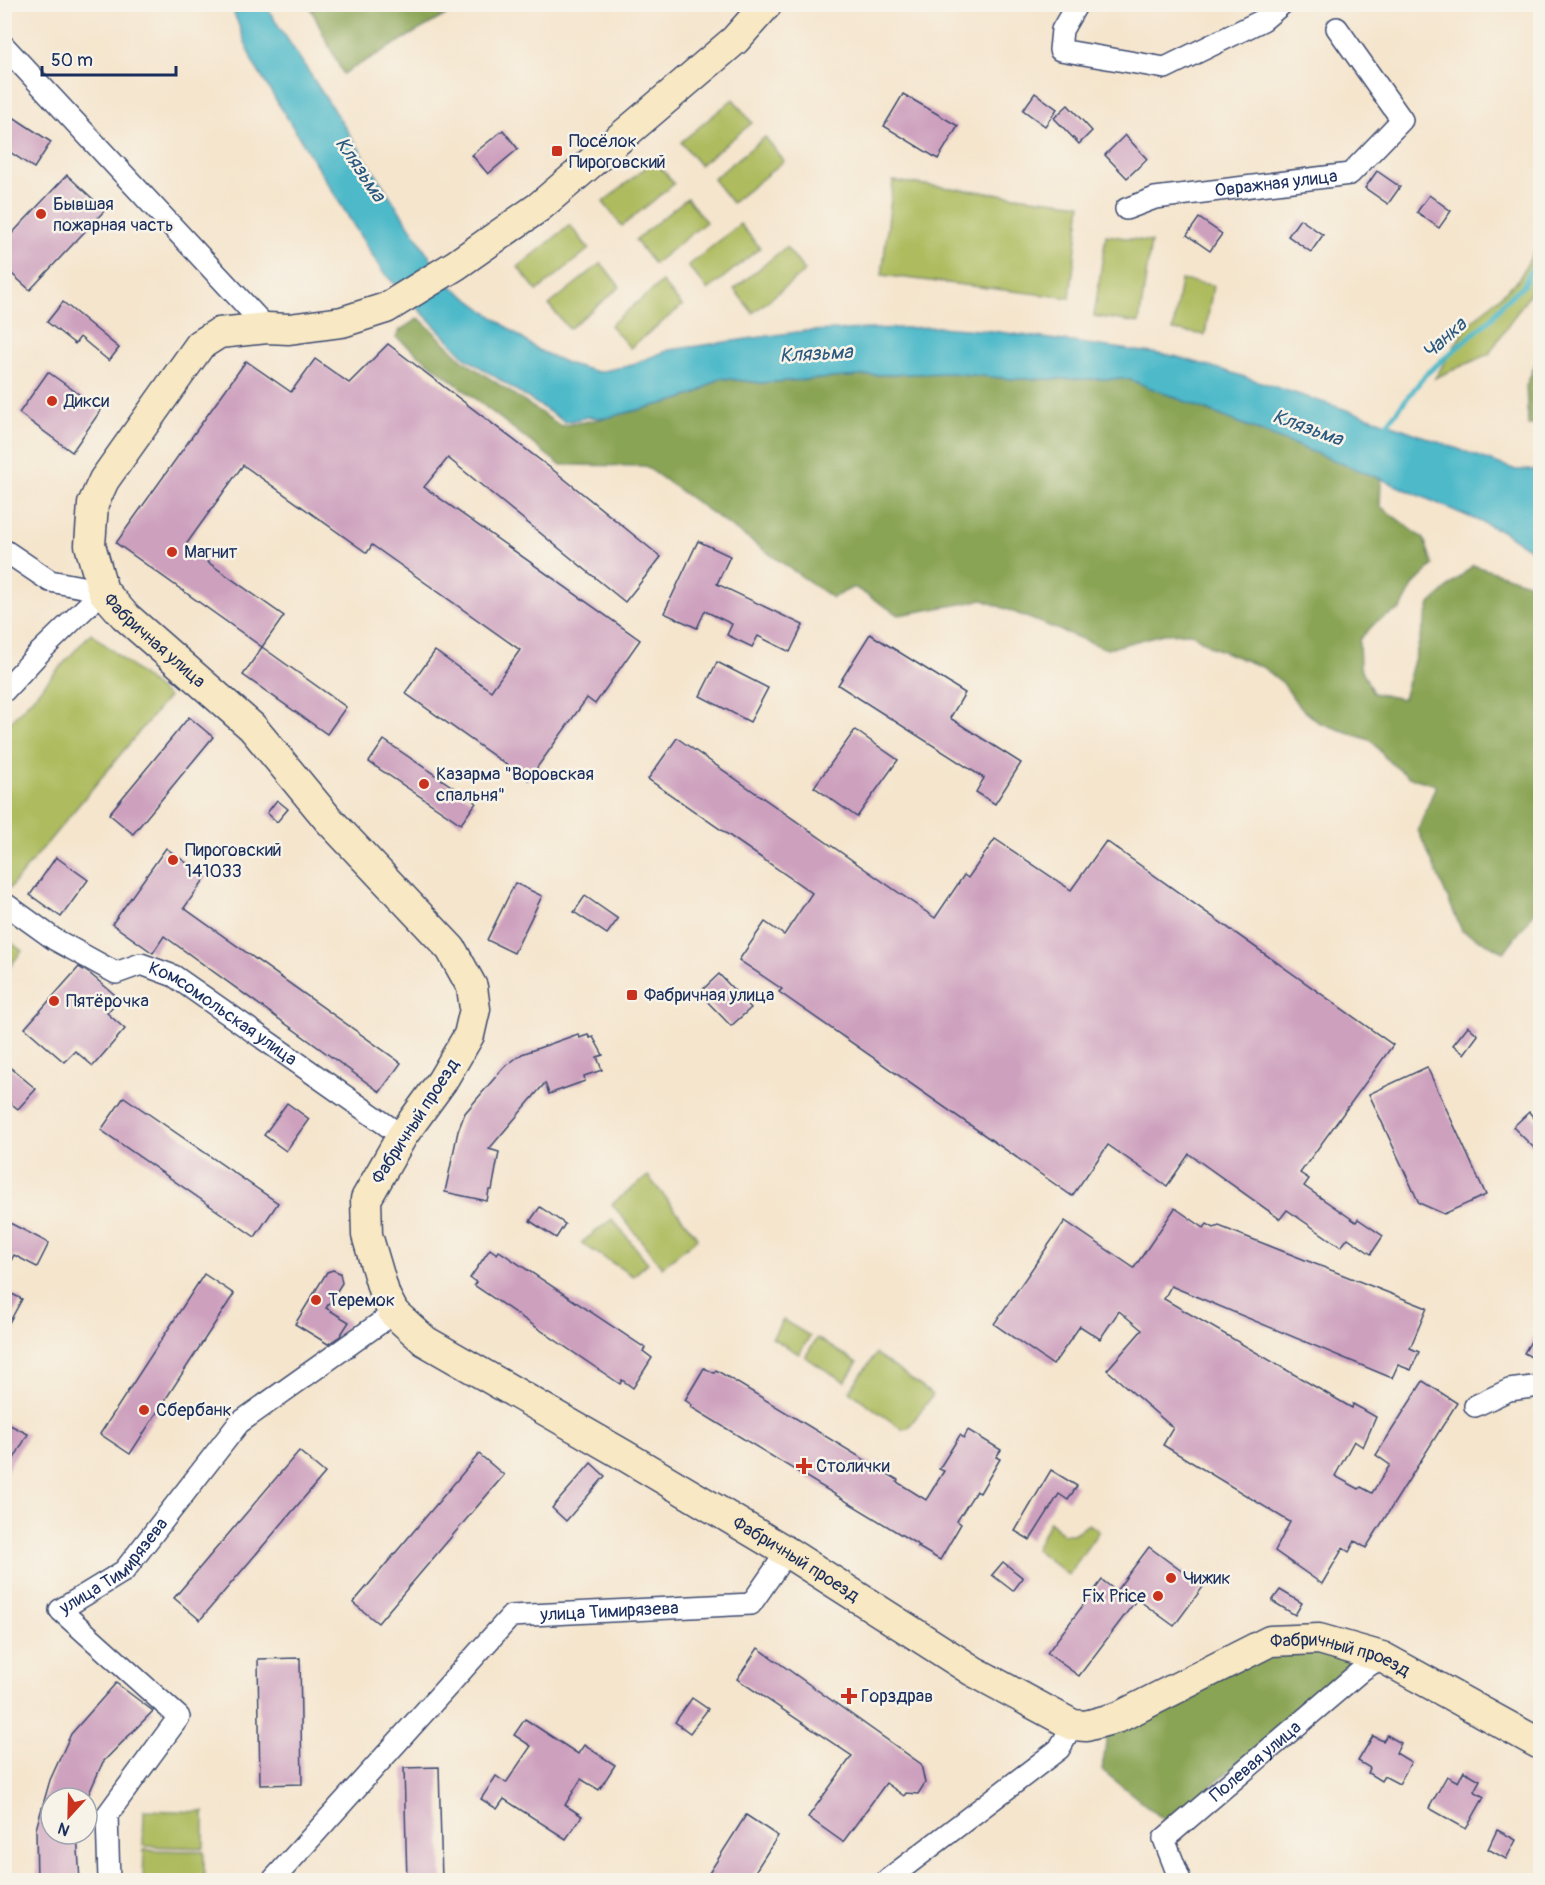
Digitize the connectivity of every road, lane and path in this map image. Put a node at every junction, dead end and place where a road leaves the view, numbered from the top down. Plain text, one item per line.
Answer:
1 (767, 4) edge
2 (1077, 4) edge
3 (1282, 4) edge
4 (1337, 28) dead end
5 (4, 46) edge
6 (1126, 209) dead end
7 (267, 327) junction
8 (4, 550) edge
9 (103, 591) junction
10 (4, 691) edge
11 (4, 903) edge
12 (471, 987) joint
13 (402, 1136) junction
14 (394, 1313) junction
15 (1540, 1386) edge
16 (1475, 1406) dead end
17 (787, 1552) junction
18 (1382, 1657) junction
19 (1073, 1725) junction
20 (1540, 1744) edge
21 (109, 1881) edge
22 (273, 1881) edge
23 (888, 1881) edge
24 (1180, 1881) edge

1 - 7 street, Фабричная улица
2 - 3 street
4 - 6 street, Овражная улица
5 - 7 street
7 - 9 street, Фабричная улица
8 - 9 street
9 - 10 street
9 - 12 street, Фабричная улица
11 - 13 street, Комсомольская улица
12 - 13 street, Фабричный проезд
13 - 14 street, Фабричный проезд
14 - 17 street, Фабричный проезд
14 - 21 street, улица Тимирязева
15 - 16 street
17 - 19 street, Фабричный проезд
17 - 22 street, улица Тимирязева
18 - 19 street, Фабричный проезд
18 - 20 street, Фабричный проезд
18 - 24 street, Полевая улица
19 - 23 street

